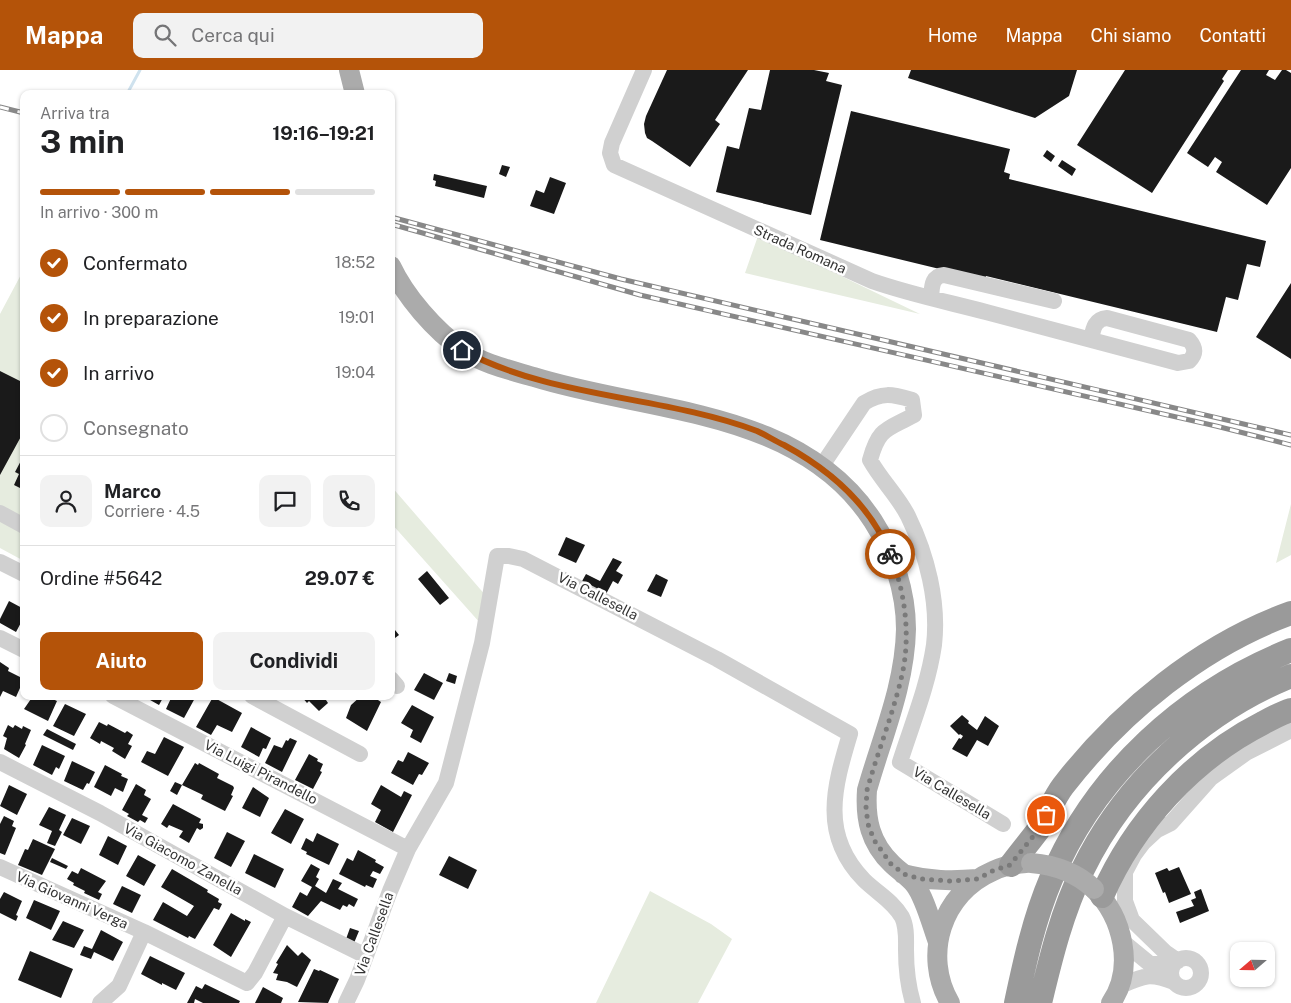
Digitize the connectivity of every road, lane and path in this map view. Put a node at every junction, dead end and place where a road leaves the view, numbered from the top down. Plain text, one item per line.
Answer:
1 (349, 70) edge
2 (644, 70) edge
3 (354, 90) edge
4 (395, 275) edge
5 (931, 298) junction
6 (1054, 301) dead end
7 (1091, 340) junction
8 (821, 467) junction
9 (0, 513) edge
10 (20, 524) edge
11 (0, 562) edge
12 (20, 572) edge
13 (1291, 614) edge
14 (0, 638) edge
15 (20, 648) edge
16 (1291, 650) edge
17 (1291, 676) edge
18 (121, 700) edge
19 (259, 700) edge
20 (1291, 710) edge
21 (1291, 730) edge
22 (360, 754) dead end
23 (0, 762) edge
24 (1003, 824) dead end
25 (408, 849) junction
26 (1021, 864) junction
27 (0, 868) edge
28 (904, 874) junction
29 (978, 879) junction
30 (1098, 893) junction
31 (285, 916) junction
32 (144, 932) junction
33 (1122, 941) junction
34 (938, 942) junction
35 (366, 956) junction
36 (1177, 962) junction
37 (1182, 991) edge
38 (1114, 995) edge
39 (100, 1003) edge
40 (346, 1003) edge
41 (913, 1003) edge
42 (950, 1003) edge
43 (1016, 1003) edge
44 (1040, 1003) edge

1 - 3 main road
2 - 5 street, Strada Romana
4 - 8 main road
5 - 6 street
5 - 7 street, Strada Romana
7 - 7 street, Strada Romana
8 - 24 street, Via Callesella
8 - 28 main road
9 - 10 street
11 - 12 street
13 - 26 highway
14 - 15 street
16 - 43 highway
17 - 44 highway
18 - 25 street, Via Luigi Pirandello
19 - 22 street
20 - 30 highway
21 - 36 street
23 - 31 street, Via Giacomo Zanella
25 - 35 street, Via Callesella
25 - 41 street, Via Callesella
26 - 29 main road
26 - 30 main road, bridge
27 - 32 street, Via Giovanni Verga
28 - 29 main road
28 - 34 main road
29 - 34 main road
30 - 33 main road
31 - 32 street, Via Giovanni Verga
31 - 35 street, Via Giacomo Zanella
32 - 39 street, Via Giovanni Verga
33 - 36 street
33 - 38 main road
34 - 42 main road
35 - 40 street, Via Callesella
36 - 37 street
36 - 37 street
37 - 38 street

